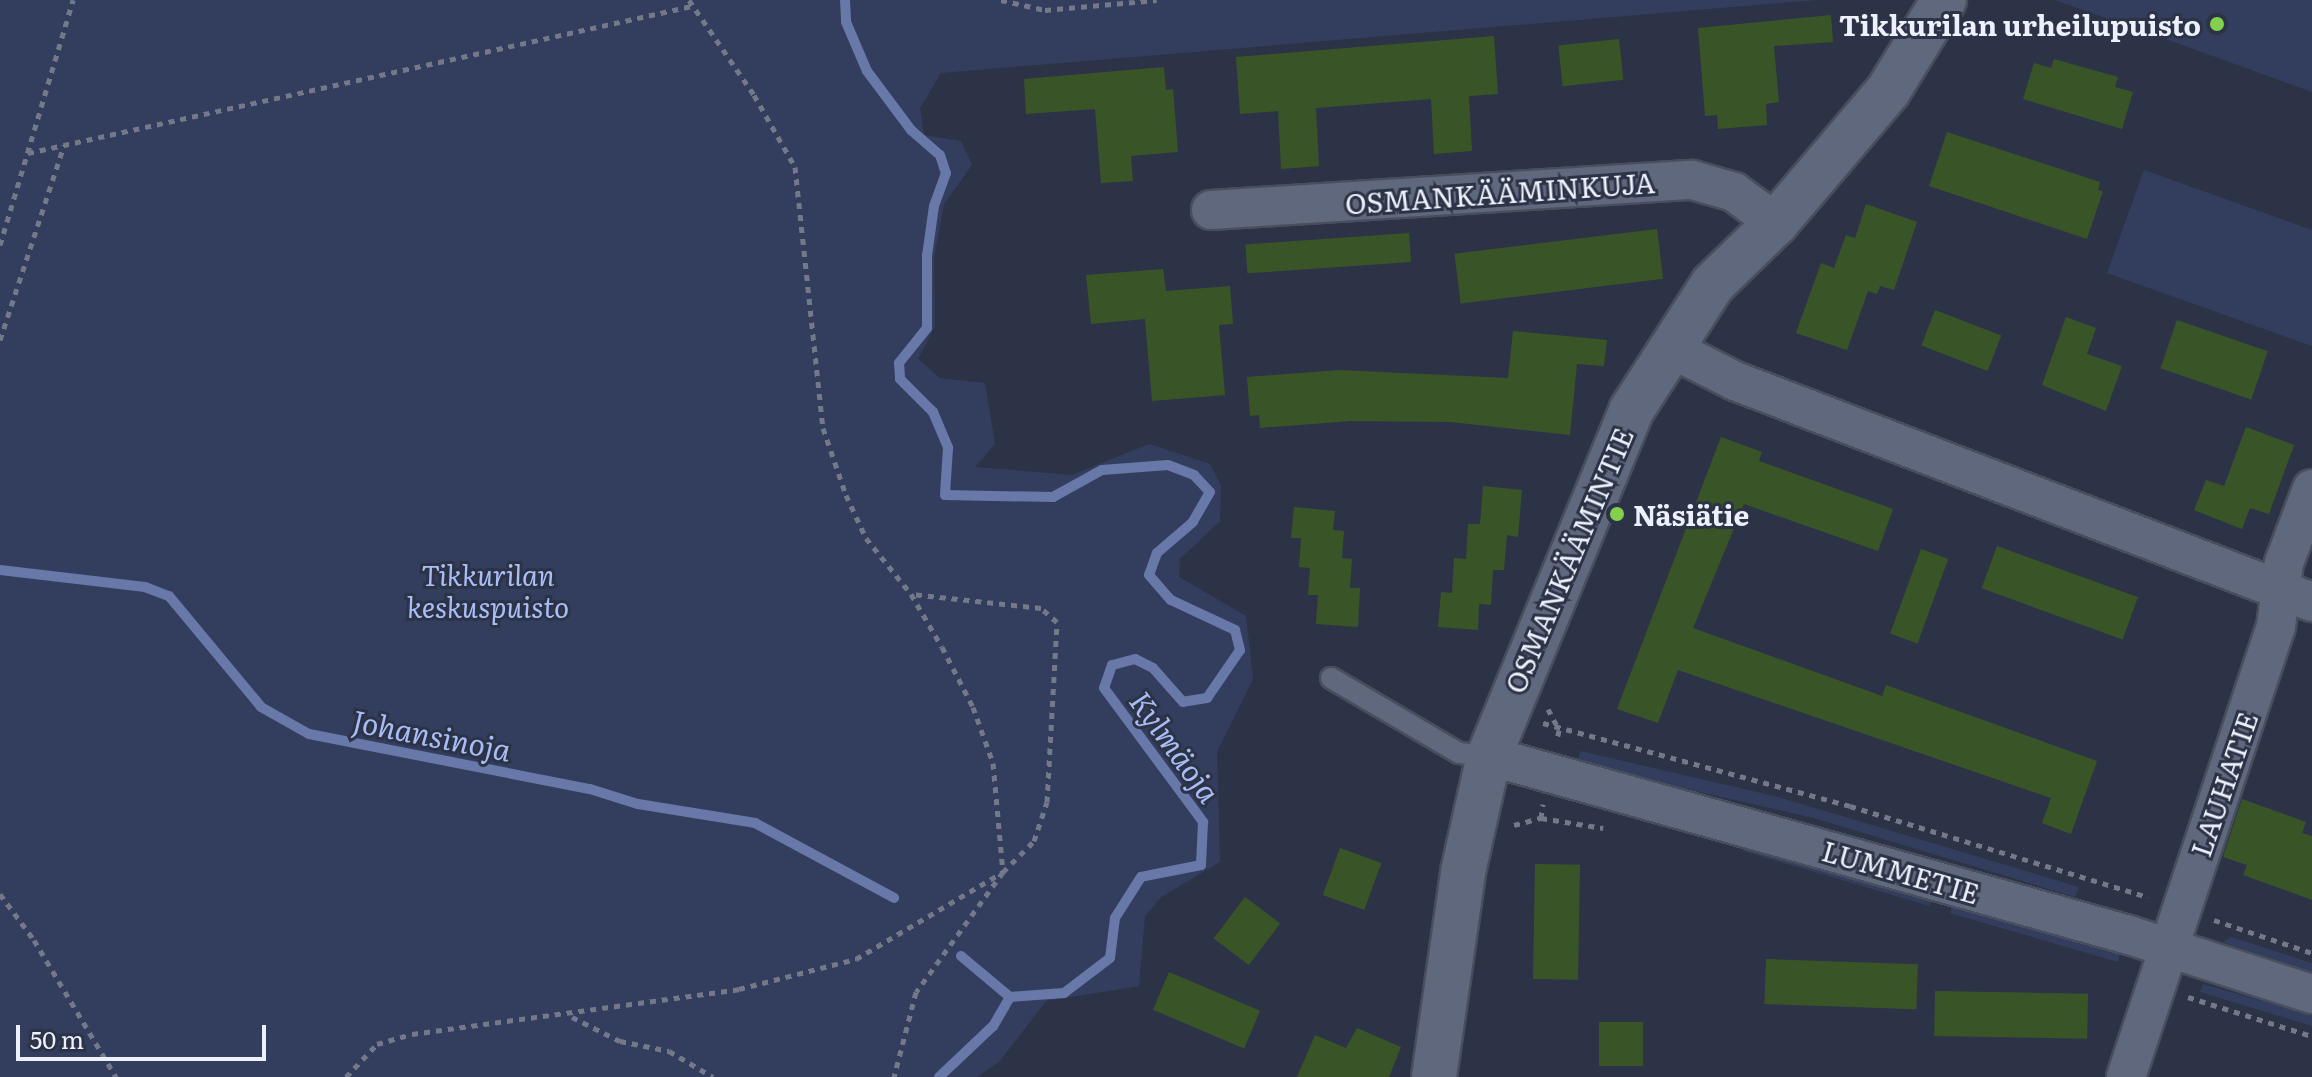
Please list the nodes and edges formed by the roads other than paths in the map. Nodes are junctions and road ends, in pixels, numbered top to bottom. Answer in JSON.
{"nodes":[{"id":1,"x":1944,"y":0,"type":"edge"},
{"id":2,"x":1211,"y":210,"type":"dead end"},
{"id":3,"x":1776,"y":223,"type":"junction"},
{"id":4,"x":1670,"y":348,"type":"junction"},
{"id":5,"x":2312,"y":489,"type":"edge"},
{"id":6,"x":2298,"y":597,"type":"edge"},
{"id":7,"x":1331,"y":678,"type":"dead end"},
{"id":8,"x":1489,"y":756,"type":"junction"},
{"id":9,"x":2168,"y":947,"type":"junction"},
{"id":10,"x":2312,"y":994,"type":"edge"},
{"id":11,"x":1434,"y":1077,"type":"edge"},
{"id":12,"x":2126,"y":1077,"type":"edge"}],
"edges":[{"from":1,"to":3,"type":"street","name":"OSMANKÄÄMINTIE"},
{"from":2,"to":3,"type":"street","name":"OSMANKÄÄMINKUJA"},
{"from":3,"to":4,"type":"street","name":"OSMANKÄÄMINTIE"},
{"from":4,"to":6,"type":"street"},
{"from":4,"to":8,"type":"street","name":"OSMANKÄÄMINTIE"},
{"from":5,"to":6,"type":"street","name":"LAUHATIE"},
{"from":6,"to":9,"type":"street","name":"LAUHATIE"},
{"from":7,"to":8,"type":"lane"},
{"from":8,"to":9,"type":"street","name":"LUMMETIE"},
{"from":8,"to":11,"type":"street","name":"OSMANKÄÄMINTIE"},
{"from":9,"to":10,"type":"street","name":"LUMMETIE"},
{"from":9,"to":12,"type":"street","name":"LAUHATIE"}]}
